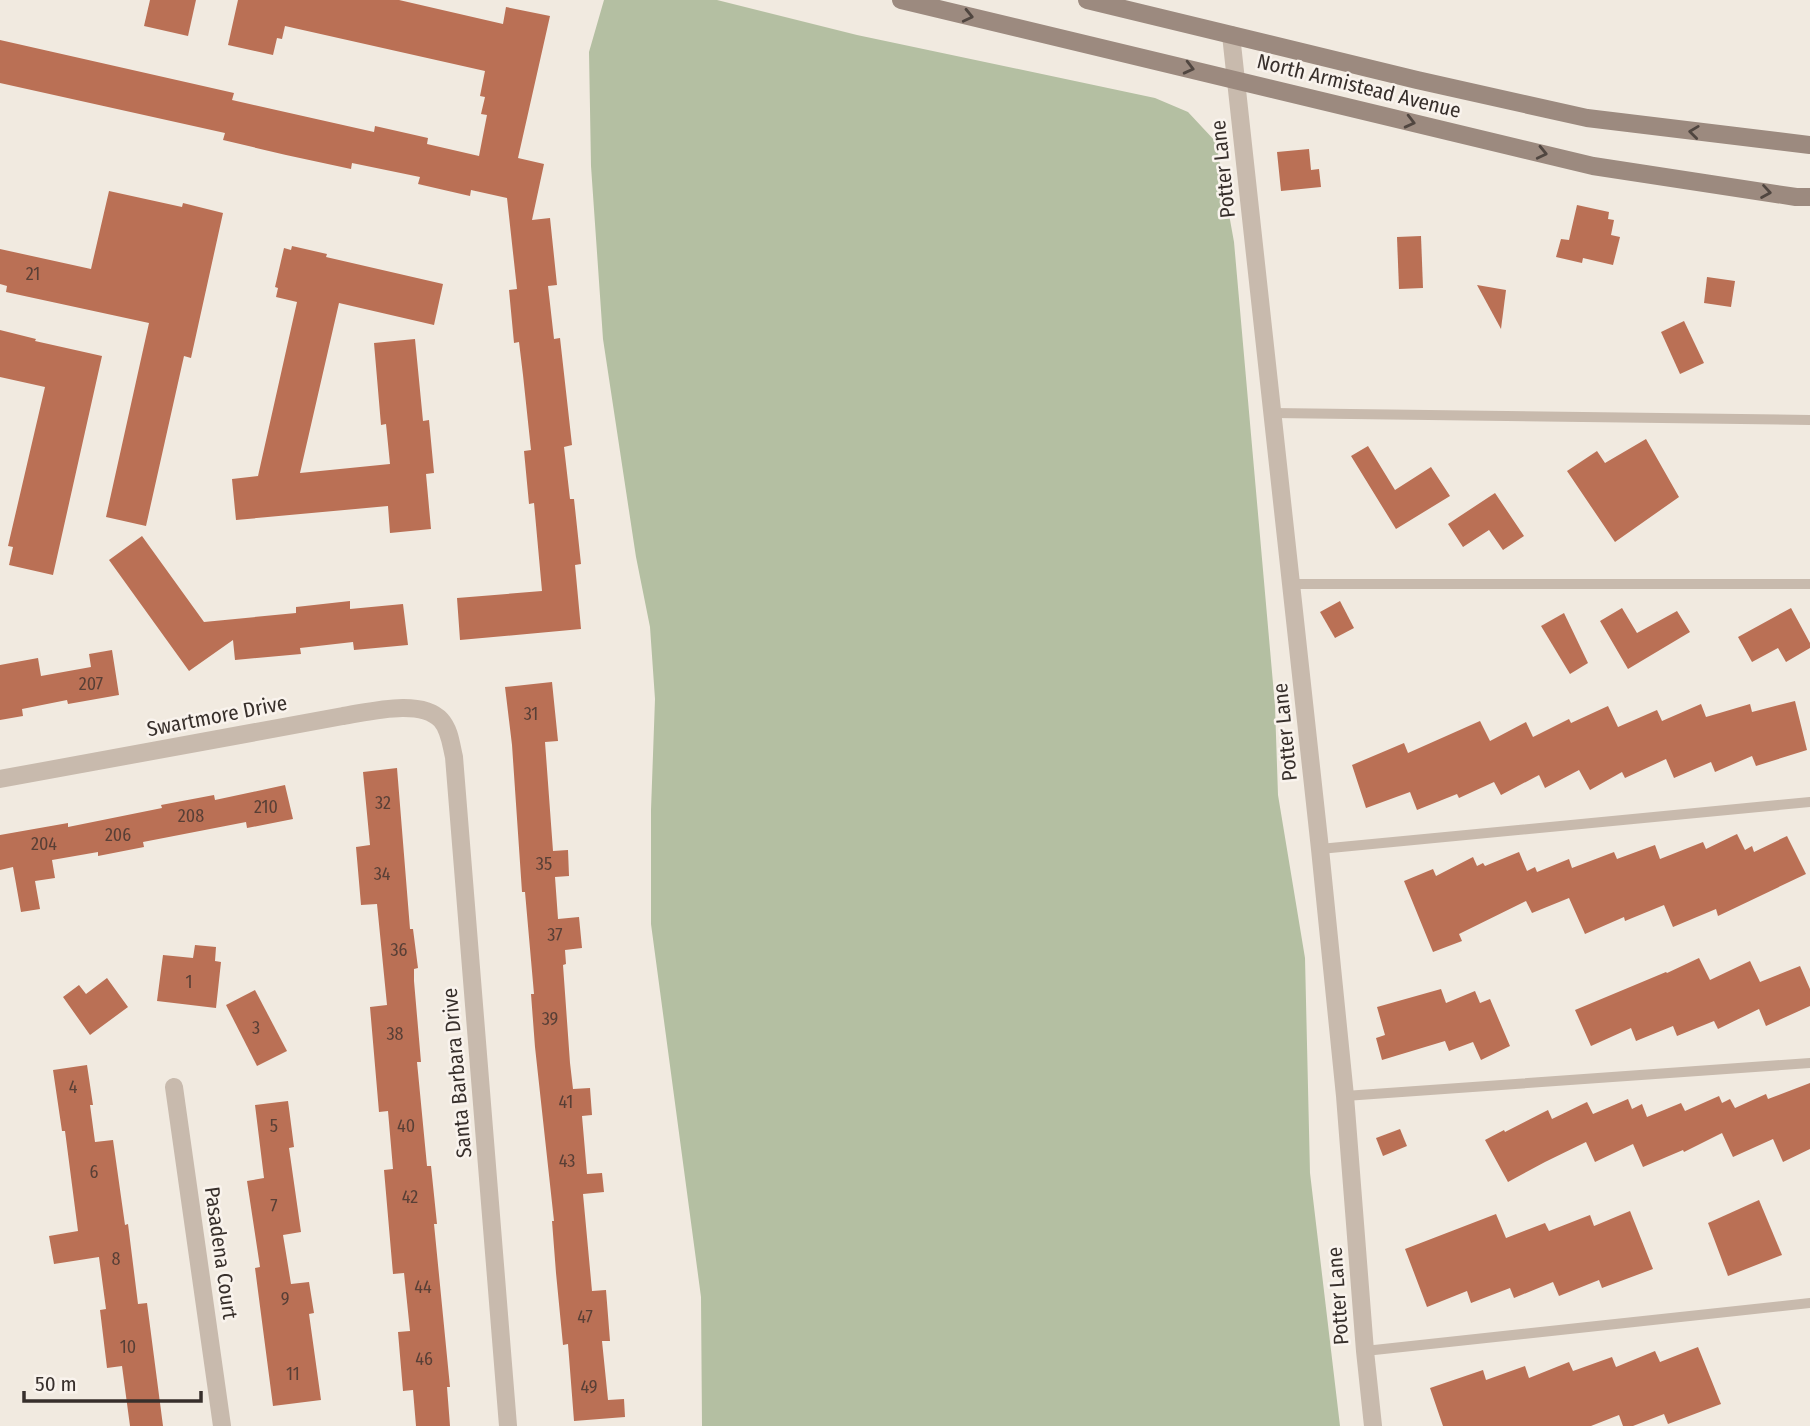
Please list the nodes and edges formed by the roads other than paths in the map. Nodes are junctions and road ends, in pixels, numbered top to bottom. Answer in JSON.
{"nodes":[{"id":1,"x":901,"y":0,"type":"edge"},
{"id":2,"x":1087,"y":0,"type":"edge"},
{"id":3,"x":1231,"y":35,"type":"junction"},
{"id":4,"x":1236,"y":79,"type":"junction"},
{"id":5,"x":1810,"y":145,"type":"edge"},
{"id":6,"x":1810,"y":197,"type":"edge"},
{"id":7,"x":1273,"y":413,"type":"junction"},
{"id":8,"x":1810,"y":420,"type":"edge"},
{"id":9,"x":1292,"y":584,"type":"junction"},
{"id":10,"x":1810,"y":584,"type":"edge"},
{"id":11,"x":441,"y":720,"type":"joint"},
{"id":12,"x":0,"y":779,"type":"edge"},
{"id":13,"x":1810,"y":802,"type":"edge"},
{"id":14,"x":1320,"y":849,"type":"junction"},
{"id":15,"x":1810,"y":1063,"type":"edge"},
{"id":16,"x":174,"y":1087,"type":"dead end"},
{"id":17,"x":1345,"y":1096,"type":"junction"},
{"id":18,"x":1810,"y":1303,"type":"edge"},
{"id":19,"x":1365,"y":1351,"type":"junction"},
{"id":20,"x":222,"y":1426,"type":"edge"},
{"id":21,"x":508,"y":1426,"type":"edge"},
{"id":22,"x":1373,"y":1426,"type":"edge"}],
"edges":[{"from":1,"to":4,"type":"main road","name":"North Armistead Avenue","one_way":true},
{"from":2,"to":3,"type":"main road","name":"North Armistead Avenue"},
{"from":3,"to":4,"type":"street","name":"Potter Lane"},
{"from":5,"to":3,"type":"main road","name":"North Armistead Avenue","one_way":true},
{"from":4,"to":6,"type":"main road","name":"North Armistead Avenue","one_way":true},
{"from":4,"to":7,"type":"street","name":"Potter Lane"},
{"from":7,"to":8,"type":"lane"},
{"from":7,"to":9,"type":"street","name":"Potter Lane"},
{"from":9,"to":10,"type":"lane"},
{"from":9,"to":14,"type":"street","name":"Potter Lane"},
{"from":11,"to":12,"type":"street","name":"Swartmore Drive"},
{"from":11,"to":21,"type":"street","name":"Santa Barbara Drive"},
{"from":13,"to":14,"type":"lane"},
{"from":14,"to":17,"type":"street","name":"Potter Lane"},
{"from":15,"to":17,"type":"lane"},
{"from":16,"to":20,"type":"street","name":"Pasadena Court"},
{"from":17,"to":19,"type":"street","name":"Potter Lane"},
{"from":18,"to":19,"type":"lane"},
{"from":19,"to":22,"type":"street","name":"Potter Lane"}]}
